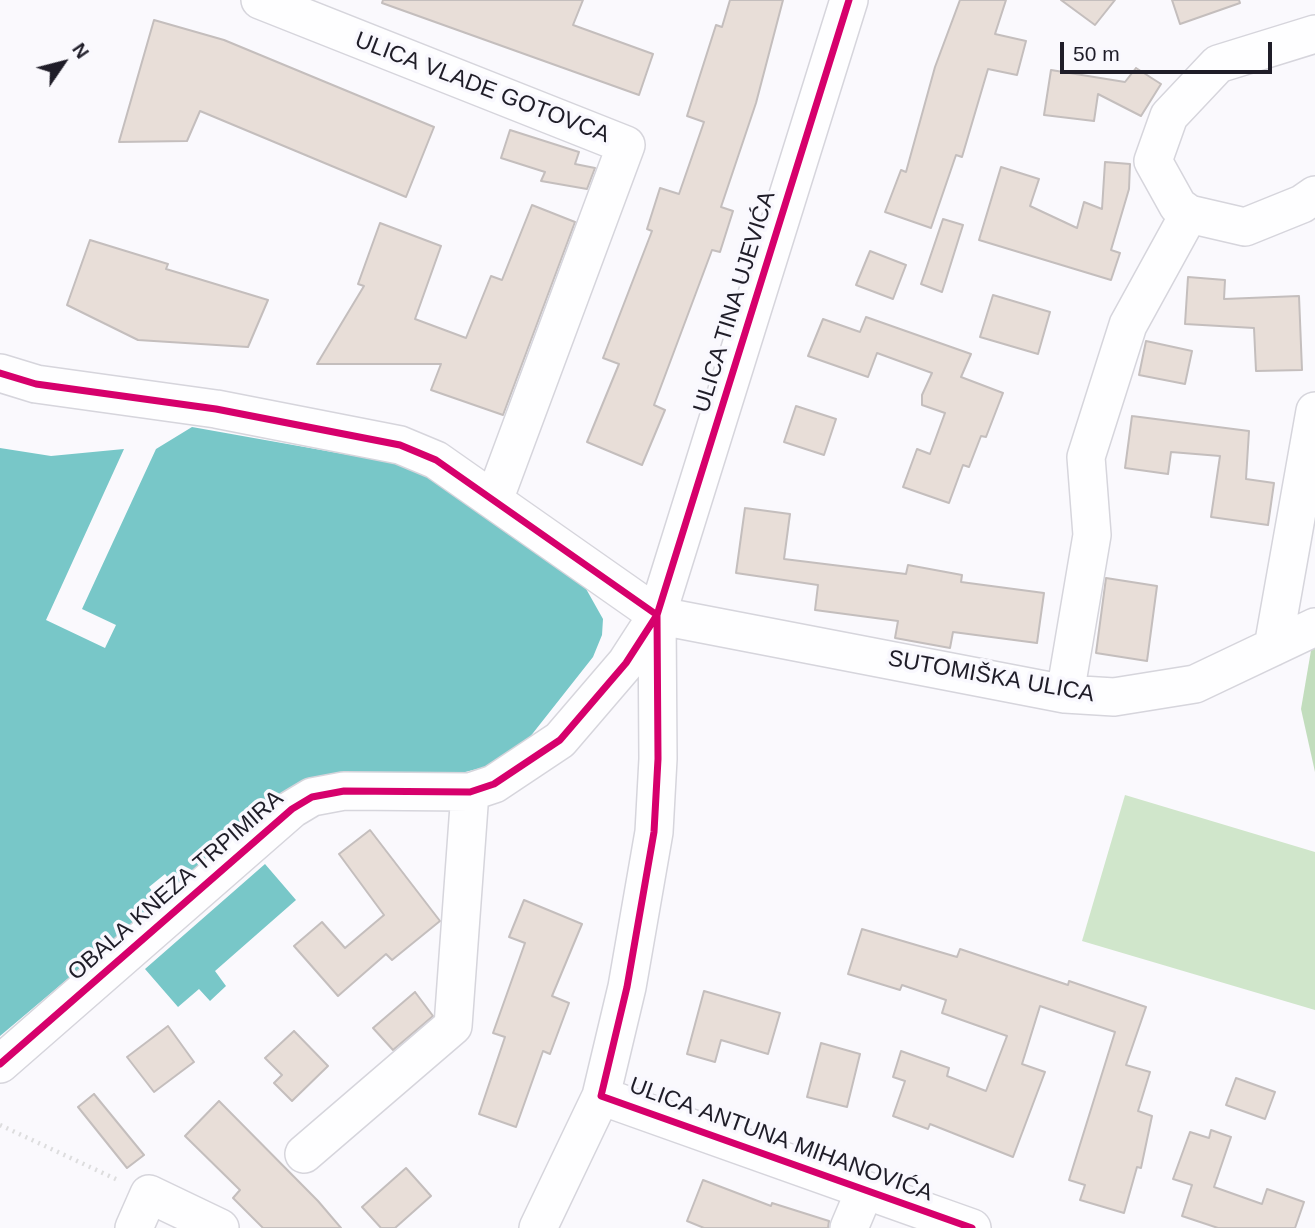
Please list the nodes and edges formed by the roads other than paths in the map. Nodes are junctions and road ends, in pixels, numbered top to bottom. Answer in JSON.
{"nodes":[{"id":1,"x":260,"y":0,"type":"edge"},
{"id":2,"x":849,"y":0,"type":"edge"},
{"id":3,"x":1315,"y":34,"type":"edge"},
{"id":4,"x":1315,"y":195,"type":"edge"},
{"id":5,"x":1189,"y":214,"type":"junction"},
{"id":6,"x":0,"y":373,"type":"edge"},
{"id":7,"x":1315,"y":411,"type":"edge"},
{"id":8,"x":494,"y":500,"type":"junction"},
{"id":9,"x":657,"y":615,"type":"junction"},
{"id":10,"x":1315,"y":627,"type":"edge"},
{"id":11,"x":1273,"y":647,"type":"junction"},
{"id":12,"x":1065,"y":694,"type":"junction"},
{"id":13,"x":470,"y":792,"type":"junction"},
{"id":14,"x":0,"y":1064,"type":"edge"},
{"id":15,"x":601,"y":1096,"type":"junction"},
{"id":16,"x":304,"y":1154,"type":"dead end"},
{"id":17,"x":865,"y":1190,"type":"junction"},
{"id":18,"x":134,"y":1228,"type":"edge"},
{"id":19,"x":220,"y":1228,"type":"edge"},
{"id":20,"x":538,"y":1228,"type":"edge"},
{"id":21,"x":849,"y":1228,"type":"edge"},
{"id":22,"x":972,"y":1228,"type":"edge"}],
"edges":[{"from":1,"to":8,"type":"street","name":"ULICA VLADE GOTOVCA"},
{"from":2,"to":9,"type":"street","name":"ULICA TINA UJEVIĆA"},
{"from":3,"to":5,"type":"street"},
{"from":4,"to":5,"type":"street"},
{"from":5,"to":12,"type":"street"},
{"from":6,"to":8,"type":"street"},
{"from":7,"to":11,"type":"street"},
{"from":8,"to":9,"type":"street"},
{"from":9,"to":12,"type":"street","name":"SUTOMIŠKA ULICA"},
{"from":9,"to":13,"type":"street","name":"OBALA KNEZA TRPIMIRA"},
{"from":9,"to":15,"type":"street","name":"ULICA ANTUNA MIHANOVIĆA"},
{"from":10,"to":11,"type":"street","name":"SUTOMIŠKA ULICA"},
{"from":11,"to":12,"type":"street","name":"SUTOMIŠKA ULICA"},
{"from":13,"to":14,"type":"street","name":"OBALA KNEZA TRPIMIRA"},
{"from":13,"to":16,"type":"street"},
{"from":15,"to":17,"type":"street","name":"ULICA ANTUNA MIHANOVIĆA"},
{"from":15,"to":20,"type":"street"},
{"from":17,"to":21,"type":"street"},
{"from":17,"to":22,"type":"street","name":"ULICA ANTUNA MIHANOVIĆA"},
{"from":18,"to":19,"type":"street"}]}
